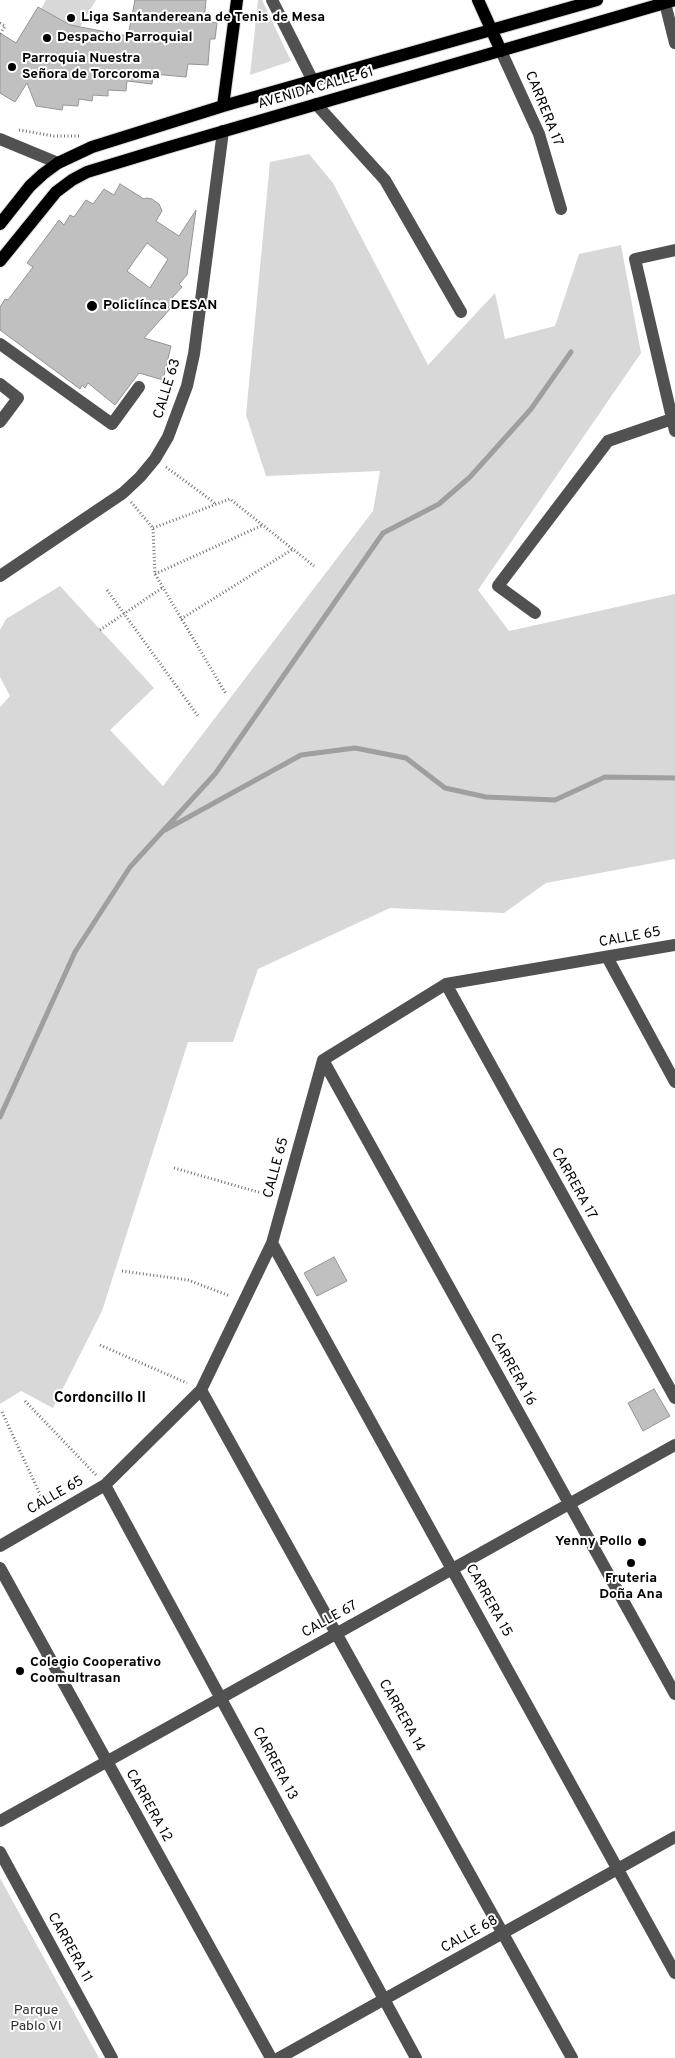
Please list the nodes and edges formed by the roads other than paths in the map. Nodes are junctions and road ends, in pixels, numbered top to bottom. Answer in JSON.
{"nodes":[{"id":1,"x":237,"y":0,"type":"edge"},
{"id":2,"x":272,"y":0,"type":"edge"},
{"id":3,"x":478,"y":0,"type":"edge"},
{"id":4,"x":597,"y":0,"type":"edge"},
{"id":5,"x":670,"y":2,"type":"edge"},
{"id":6,"x":490,"y":30,"type":"junction"},
{"id":7,"x":675,"y":43,"type":"edge"},
{"id":8,"x":501,"y":51,"type":"junction"},
{"id":9,"x":313,"y":81,"type":"junction"},
{"id":10,"x":316,"y":104,"type":"junction"},
{"id":11,"x":223,"y":106,"type":"junction"},
{"id":12,"x":223,"y":131,"type":"junction"},
{"id":13,"x":0,"y":139,"type":"edge"},
{"id":14,"x":58,"y":163,"type":"junction"},
{"id":15,"x":561,"y":209,"type":"dead end"},
{"id":16,"x":0,"y":224,"type":"edge"},
{"id":17,"x":675,"y":250,"type":"edge"},
{"id":18,"x":0,"y":261,"type":"edge"},
{"id":19,"x":461,"y":312,"type":"dead end"},
{"id":20,"x":0,"y":344,"type":"edge"},
{"id":21,"x":0,"y":384,"type":"edge"},
{"id":22,"x":139,"y":387,"type":"dead end"},
{"id":23,"x":670,"y":387,"type":"edge"},
{"id":24,"x":0,"y":422,"type":"edge"},
{"id":25,"x":674,"y":425,"type":"edge"},
{"id":26,"x":0,"y":576,"type":"edge"},
{"id":27,"x":535,"y":613,"type":"dead end"},
{"id":28,"x":675,"y":945,"type":"edge"},
{"id":29,"x":606,"y":957,"type":"junction"},
{"id":30,"x":446,"y":984,"type":"junction"},
{"id":31,"x":323,"y":1060,"type":"junction"},
{"id":32,"x":675,"y":1082,"type":"edge"},
{"id":33,"x":272,"y":1243,"type":"junction"},
{"id":34,"x":202,"y":1390,"type":"junction"},
{"id":35,"x":675,"y":1398,"type":"edge"},
{"id":36,"x":675,"y":1446,"type":"edge"},
{"id":37,"x":105,"y":1485,"type":"junction"},
{"id":38,"x":570,"y":1504,"type":"junction"},
{"id":39,"x":0,"y":1546,"type":"edge"},
{"id":40,"x":0,"y":1568,"type":"edge"},
{"id":41,"x":453,"y":1569,"type":"junction"},
{"id":42,"x":337,"y":1634,"type":"junction"},
{"id":43,"x":675,"y":1694,"type":"edge"},
{"id":44,"x":221,"y":1698,"type":"junction"},
{"id":45,"x":107,"y":1762,"type":"junction"},
{"id":46,"x":0,"y":1821,"type":"edge"},
{"id":47,"x":675,"y":1837,"type":"edge"},
{"id":48,"x":0,"y":1852,"type":"edge"},
{"id":49,"x":618,"y":1869,"type":"junction"},
{"id":50,"x":504,"y":1933,"type":"junction"},
{"id":51,"x":675,"y":1974,"type":"edge"},
{"id":52,"x":384,"y":1999,"type":"junction"},
{"id":53,"x":112,"y":2058,"type":"edge"},
{"id":54,"x":270,"y":2058,"type":"edge"},
{"id":55,"x":279,"y":2058,"type":"edge"},
{"id":56,"x":416,"y":2058,"type":"edge"},
{"id":57,"x":572,"y":2058,"type":"edge"}],
"edges":[{"from":1,"to":11,"type":"main road"},
{"from":2,"to":9,"type":"street"},
{"from":3,"to":6,"type":"main road"},
{"from":4,"to":6,"type":"main road","name":"AVENIDA CALLE 61"},
{"from":5,"to":7,"type":"street"},
{"from":5,"to":8,"type":"main road","name":"AVENIDA CALLE 61"},
{"from":6,"to":8,"type":"main road"},
{"from":6,"to":9,"type":"main road","name":"AVENIDA CALLE 61"},
{"from":8,"to":10,"type":"main road","name":"AVENIDA CALLE 61"},
{"from":8,"to":15,"type":"street","name":"CARRERA 17"},
{"from":9,"to":11,"type":"main road","name":"AVENIDA CALLE 61"},
{"from":10,"to":12,"type":"main road","name":"AVENIDA CALLE 61"},
{"from":10,"to":19,"type":"street"},
{"from":11,"to":14,"type":"main road","name":"AVENIDA CALLE 61"},
{"from":12,"to":18,"type":"main road","name":"AVENIDA CALLE 61"},
{"from":12,"to":26,"type":"street","name":"CALLE 63"},
{"from":13,"to":14,"type":"street"},
{"from":14,"to":16,"type":"main road","name":"AVENIDA CALLE 61"},
{"from":17,"to":23,"type":"street"},
{"from":20,"to":22,"type":"street"},
{"from":21,"to":24,"type":"street"},
{"from":23,"to":25,"type":"street"},
{"from":25,"to":27,"type":"street"},
{"from":28,"to":29,"type":"street","name":"CALLE 65"},
{"from":29,"to":30,"type":"street","name":"CALLE 65"},
{"from":29,"to":32,"type":"street"},
{"from":30,"to":31,"type":"street","name":"CALLE 65"},
{"from":30,"to":35,"type":"street","name":"CARRERA 17"},
{"from":31,"to":33,"type":"street","name":"CALLE 65"},
{"from":31,"to":38,"type":"street","name":"CARRERA 16"},
{"from":33,"to":34,"type":"street","name":"CALLE 65"},
{"from":33,"to":41,"type":"street","name":"CARRERA 15"},
{"from":34,"to":37,"type":"street","name":"CALLE 65"},
{"from":34,"to":42,"type":"street","name":"CARRERA 14"},
{"from":36,"to":38,"type":"street","name":"CALLE 67"},
{"from":37,"to":39,"type":"street","name":"CALLE 65"},
{"from":37,"to":44,"type":"street","name":"CARRERA 13"},
{"from":38,"to":41,"type":"street","name":"CALLE 67"},
{"from":38,"to":43,"type":"street","name":"CARRERA 16"},
{"from":40,"to":45,"type":"street","name":"CARRERA 12"},
{"from":41,"to":42,"type":"street","name":"CALLE 67"},
{"from":41,"to":49,"type":"street","name":"CARRERA 15"},
{"from":42,"to":44,"type":"street","name":"CALLE 67"},
{"from":42,"to":50,"type":"street","name":"CARRERA 14"},
{"from":44,"to":45,"type":"street","name":"CALLE 67"},
{"from":44,"to":52,"type":"street","name":"CARRERA 13"},
{"from":45,"to":46,"type":"street","name":"CALLE 67"},
{"from":45,"to":54,"type":"street","name":"CARRERA 12"},
{"from":47,"to":49,"type":"street","name":"CALLE 68"},
{"from":48,"to":53,"type":"street","name":"CARRERA 11"},
{"from":49,"to":50,"type":"street","name":"CALLE 68"},
{"from":49,"to":51,"type":"street","name":"CARRERA 15"},
{"from":50,"to":52,"type":"street","name":"CALLE 68"},
{"from":50,"to":57,"type":"street","name":"CARRERA 14"},
{"from":52,"to":55,"type":"street","name":"CALLE 68"},
{"from":52,"to":56,"type":"street","name":"CARRERA 13"}]}
